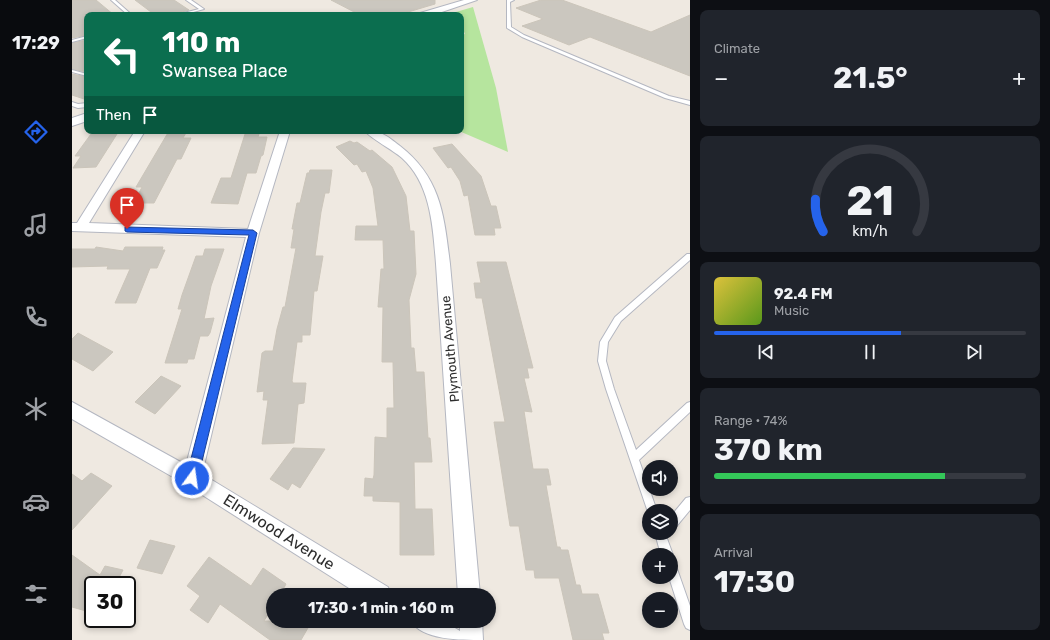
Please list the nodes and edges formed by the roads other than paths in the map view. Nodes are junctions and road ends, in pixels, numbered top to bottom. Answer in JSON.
{"nodes":[{"id":1,"x":113,"y":0,"type":"edge"},
{"id":2,"x":188,"y":0,"type":"edge"},
{"id":3,"x":473,"y":0,"type":"edge"},
{"id":4,"x":512,"y":0,"type":"edge"},
{"id":5,"x":127,"y":12,"type":"edge"},
{"id":6,"x":190,"y":12,"type":"edge"},
{"id":7,"x":433,"y":12,"type":"edge"},
{"id":8,"x":84,"y":39,"type":"edge"},
{"id":9,"x":72,"y":41,"type":"edge"},
{"id":10,"x":72,"y":71,"type":"edge"},
{"id":11,"x":84,"y":74,"type":"edge"},
{"id":12,"x":690,"y":103,"type":"edge"},
{"id":13,"x":72,"y":104,"type":"edge"},
{"id":14,"x":84,"y":105,"type":"edge"},
{"id":15,"x":84,"y":118,"type":"edge"},
{"id":16,"x":72,"y":122,"type":"edge"},
{"id":17,"x":138,"y":134,"type":"edge"},
{"id":18,"x":284,"y":134,"type":"edge"},
{"id":19,"x":376,"y":134,"type":"edge"},
{"id":20,"x":76,"y":227,"type":"edge"},
{"id":21,"x":253,"y":233,"type":"junction"},
{"id":22,"x":690,"y":256,"type":"edge"},
{"id":23,"x":690,"y":406,"type":"edge"},
{"id":24,"x":72,"y":410,"type":"edge"},
{"id":25,"x":634,"y":458,"type":"junction"},
{"id":26,"x":192,"y":478,"type":"junction"},
{"id":27,"x":690,"y":502,"type":"edge"},
{"id":28,"x":650,"y":504,"type":"edge"},
{"id":29,"x":678,"y":516,"type":"edge"},
{"id":30,"x":677,"y":584,"type":"edge"},
{"id":31,"x":369,"y":588,"type":"edge"},
{"id":32,"x":468,"y":588,"type":"edge"},
{"id":33,"x":690,"y":624,"type":"edge"},
{"id":34,"x":433,"y":628,"type":"edge"},
{"id":35,"x":471,"y":628,"type":"edge"},
{"id":36,"x":453,"y":640,"type":"edge"},
{"id":37,"x":472,"y":640,"type":"edge"}],
"edges":[{"from":1,"to":5,"type":"lane"},
{"from":2,"to":6,"type":"lane"},
{"from":3,"to":7,"type":"street"},
{"from":4,"to":12,"type":"lane"},
{"from":8,"to":9,"type":"lane"},
{"from":10,"to":11,"type":"lane"},
{"from":13,"to":14,"type":"lane"},
{"from":15,"to":16,"type":"street"},
{"from":17,"to":20,"type":"street"},
{"from":18,"to":21,"type":"street"},
{"from":19,"to":32,"type":"street","name":"Plymouth Avenue"},
{"from":20,"to":21,"type":"street"},
{"from":21,"to":26,"type":"street"},
{"from":22,"to":25,"type":"lane"},
{"from":23,"to":25,"type":"lane"},
{"from":24,"to":26,"type":"street","name":"Elmwood Avenue"},
{"from":25,"to":28,"type":"lane"},
{"from":26,"to":31,"type":"street","name":"Elmwood Avenue"},
{"from":27,"to":29,"type":"lane"},
{"from":30,"to":33,"type":"lane"},
{"from":34,"to":36,"type":"street"},
{"from":35,"to":37,"type":"street"}]}
